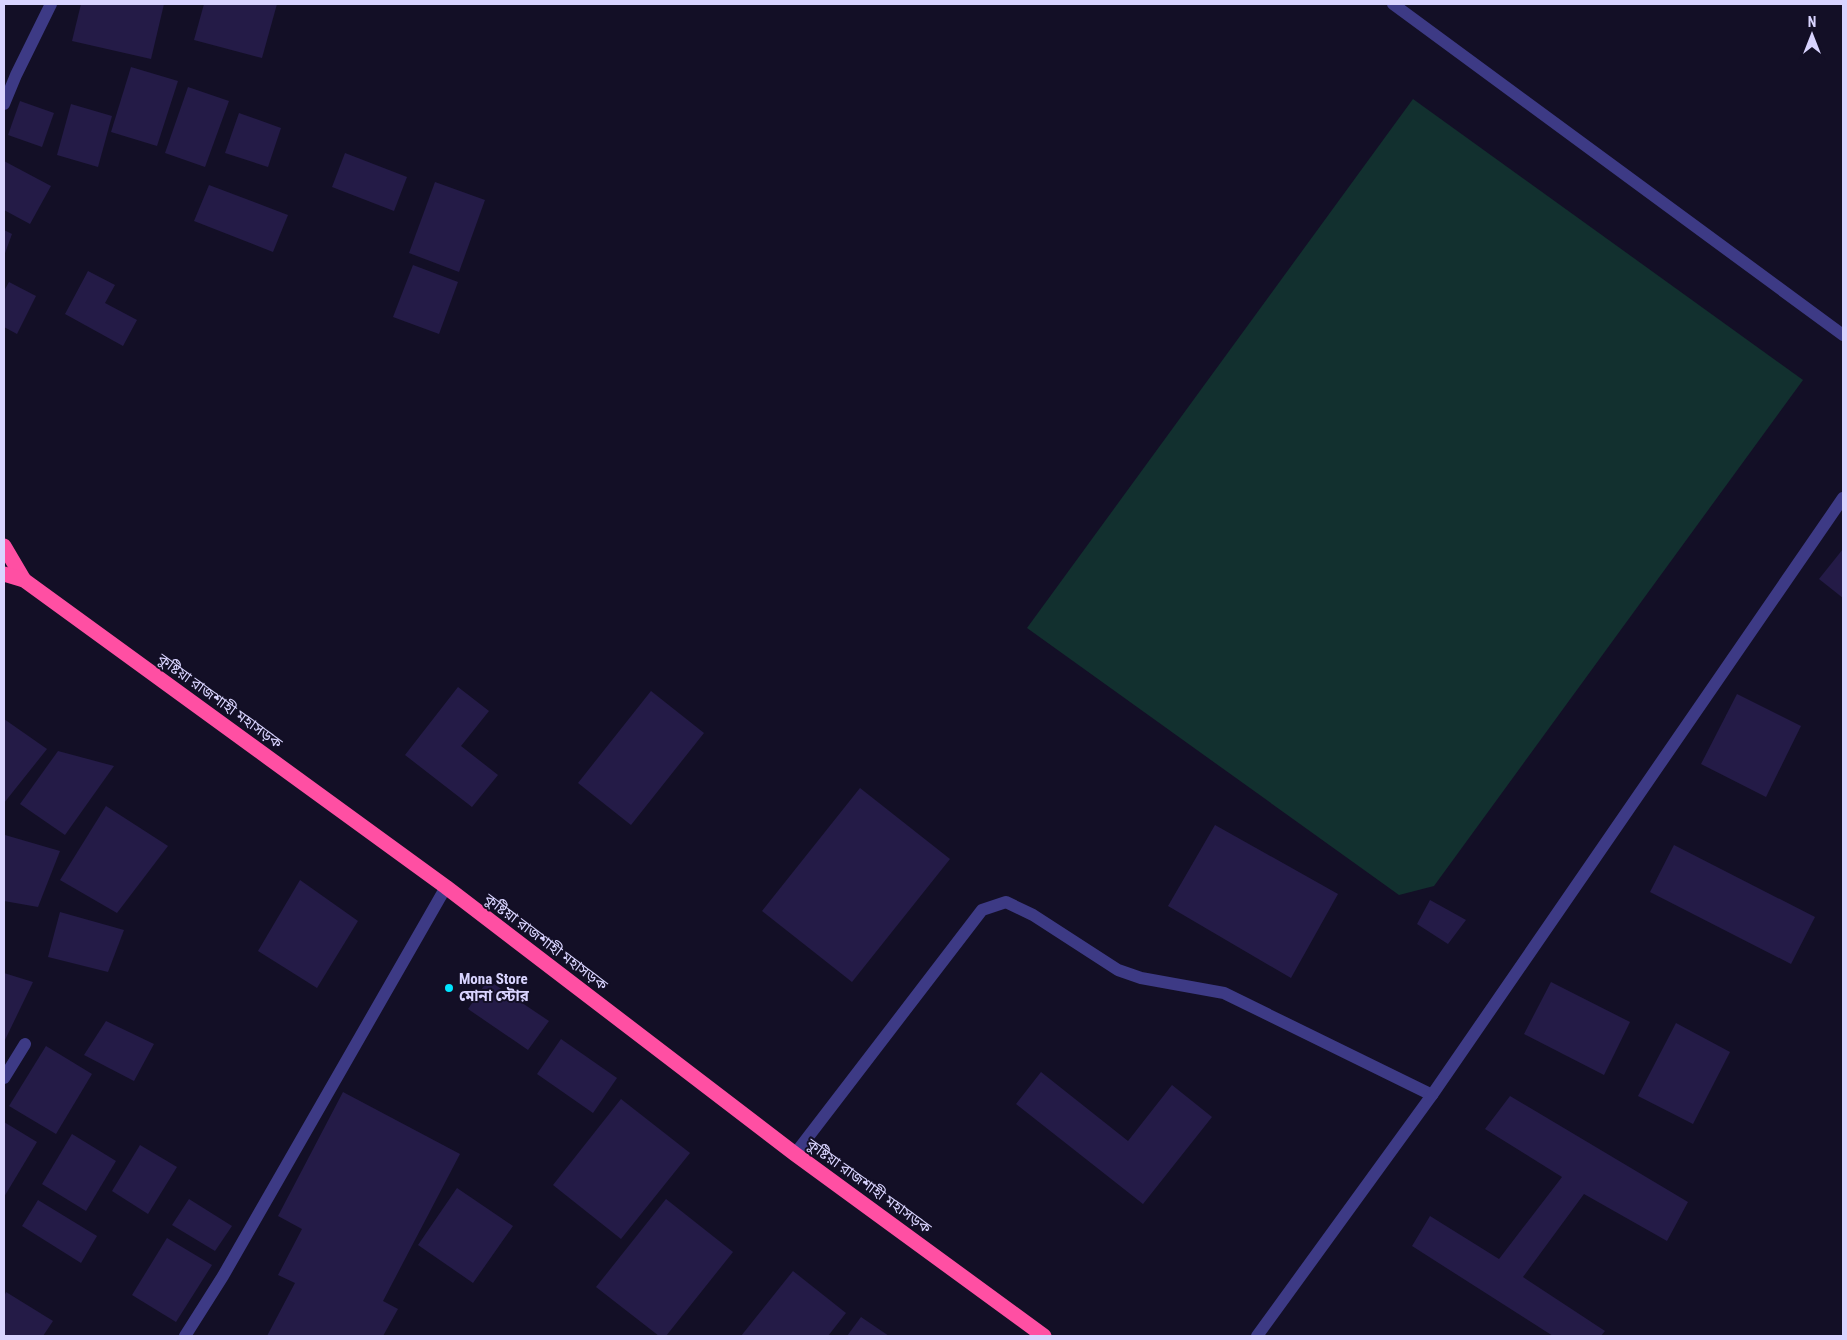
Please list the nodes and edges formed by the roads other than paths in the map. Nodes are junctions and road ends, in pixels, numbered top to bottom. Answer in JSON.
{"nodes":[{"id":1,"x":51,"y":4,"type":"edge"},
{"id":2,"x":1393,"y":4,"type":"edge"},
{"id":3,"x":4,"y":104,"type":"edge"},
{"id":4,"x":1843,"y":335,"type":"edge"},
{"id":5,"x":1843,"y":498,"type":"edge"},
{"id":6,"x":4,"y":546,"type":"edge"},
{"id":7,"x":4,"y":574,"type":"edge"},
{"id":8,"x":24,"y":580,"type":"junction"},
{"id":9,"x":446,"y":887,"type":"junction"},
{"id":10,"x":25,"y":1044,"type":"dead end"},
{"id":11,"x":4,"y":1078,"type":"edge"},
{"id":12,"x":1432,"y":1095,"type":"junction"},
{"id":13,"x":795,"y":1154,"type":"junction"},
{"id":14,"x":185,"y":1336,"type":"edge"},
{"id":15,"x":1044,"y":1336,"type":"edge"},
{"id":16,"x":1257,"y":1336,"type":"edge"}],
"edges":[{"from":1,"to":3,"type":"street"},
{"from":2,"to":4,"type":"street"},
{"from":5,"to":12,"type":"street"},
{"from":6,"to":8,"type":"highway","name":"কুষ্টিয়া রাজশাহী মহাসড়ক"},
{"from":7,"to":8,"type":"highway","name":"কুষ্টিয়া রাজশাহী মহাসড়ক"},
{"from":8,"to":9,"type":"highway","name":"কুষ্টিয়া রাজশাহী মহাসড়ক"},
{"from":9,"to":13,"type":"highway","name":"কুষ্টিয়া রাজশাহী মহাসড়ক"},
{"from":9,"to":14,"type":"street"},
{"from":10,"to":11,"type":"street"},
{"from":12,"to":13,"type":"street"},
{"from":12,"to":16,"type":"street"},
{"from":13,"to":15,"type":"highway","name":"কুষ্টিয়া রাজশাহী মহাসড়ক"}]}
